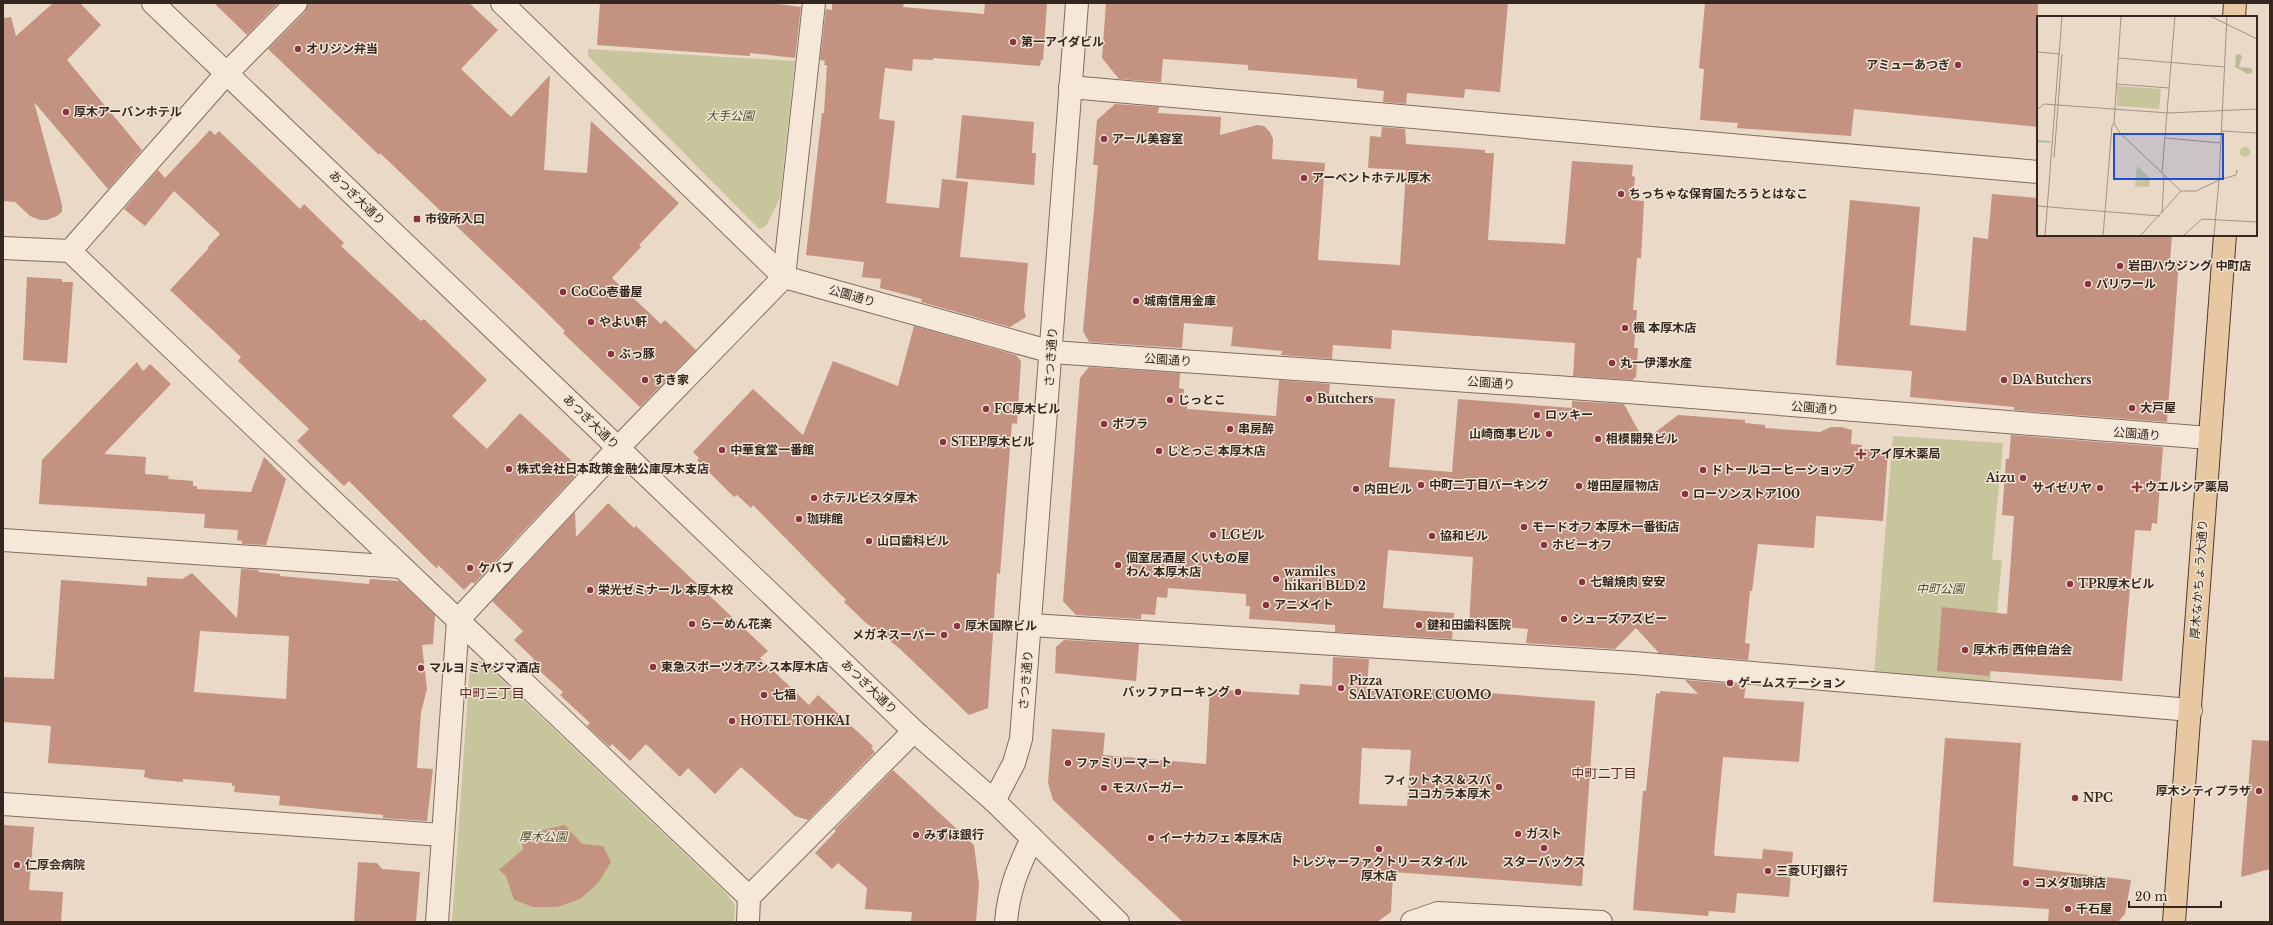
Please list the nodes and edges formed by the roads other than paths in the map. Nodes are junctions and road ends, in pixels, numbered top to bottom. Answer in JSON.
{"nodes":[{"id":1,"x":153,"y":3,"type":"edge"},
{"id":2,"x":296,"y":3,"type":"edge"},
{"id":3,"x":502,"y":3,"type":"edge"},
{"id":4,"x":814,"y":3,"type":"edge"},
{"id":5,"x":1077,"y":3,"type":"edge"},
{"id":6,"x":2234,"y":3,"type":"edge"},
{"id":7,"x":2234,"y":16,"type":"edge"},
{"id":8,"x":226,"y":74,"type":"junction"},
{"id":9,"x":1070,"y":87,"type":"junction"},
{"id":10,"x":2037,"y":172,"type":"edge"},
{"id":11,"x":2225,"y":236,"type":"edge"},
{"id":12,"x":3,"y":248,"type":"edge"},
{"id":13,"x":70,"y":252,"type":"junction"},
{"id":14,"x":784,"y":277,"type":"junction"},
{"id":15,"x":1052,"y":352,"type":"junction"},
{"id":16,"x":2209,"y":438,"type":"junction"},
{"id":17,"x":618,"y":448,"type":"junction"},
{"id":18,"x":3,"y":540,"type":"edge"},
{"id":19,"x":401,"y":567,"type":"junction"},
{"id":20,"x":458,"y":620,"type":"junction"},
{"id":21,"x":1030,"y":625,"type":"junction"},
{"id":22,"x":2191,"y":710,"type":"junction"},
{"id":23,"x":914,"y":731,"type":"junction"},
{"id":24,"x":994,"y":801,"type":"junction"},
{"id":25,"x":3,"y":804,"type":"edge"},
{"id":26,"x":442,"y":835,"type":"junction"},
{"id":27,"x":1032,"y":838,"type":"junction"},
{"id":28,"x":749,"y":897,"type":"junction"},
{"id":29,"x":437,"y":922,"type":"edge"},
{"id":30,"x":748,"y":922,"type":"edge"},
{"id":31,"x":1006,"y":922,"type":"edge"},
{"id":32,"x":1118,"y":922,"type":"edge"},
{"id":33,"x":1412,"y":922,"type":"edge"},
{"id":34,"x":1601,"y":922,"type":"edge"},
{"id":35,"x":2174,"y":922,"type":"edge"}],
"edges":[{"from":1,"to":8,"type":"street","name":"あつぎ大通り"},
{"from":2,"to":8,"type":"street"},
{"from":3,"to":14,"type":"street"},
{"from":4,"to":14,"type":"street"},
{"from":5,"to":9,"type":"street","name":"さつき通り"},
{"from":6,"to":7,"type":"main road"},
{"from":8,"to":13,"type":"street"},
{"from":8,"to":17,"type":"street","name":"あつぎ大通り"},
{"from":9,"to":10,"type":"street"},
{"from":9,"to":15,"type":"street","name":"さつき通り"},
{"from":11,"to":16,"type":"main road","name":"厚木なかちょう大通り"},
{"from":12,"to":13,"type":"street"},
{"from":13,"to":19,"type":"street"},
{"from":14,"to":15,"type":"street","name":"公園通り"},
{"from":14,"to":17,"type":"street"},
{"from":15,"to":16,"type":"street","name":"公園通り"},
{"from":15,"to":21,"type":"street","name":"さつき通り"},
{"from":16,"to":22,"type":"main road","name":"厚木なかちょう大通り"},
{"from":17,"to":20,"type":"street"},
{"from":17,"to":23,"type":"street","name":"あつぎ大通り"},
{"from":18,"to":19,"type":"street"},
{"from":19,"to":20,"type":"street"},
{"from":20,"to":26,"type":"street"},
{"from":20,"to":28,"type":"street"},
{"from":21,"to":22,"type":"street"},
{"from":21,"to":24,"type":"street","name":"さつき通り"},
{"from":22,"to":35,"type":"main road","name":"厚木なかちょう大通り"},
{"from":23,"to":24,"type":"street","name":"あつぎ大通り"},
{"from":23,"to":28,"type":"street"},
{"from":24,"to":27,"type":"street","name":"あつぎ大通り"},
{"from":25,"to":26,"type":"street"},
{"from":26,"to":29,"type":"street"},
{"from":27,"to":31,"type":"street"},
{"from":27,"to":32,"type":"street","name":"あつぎ大通り"},
{"from":28,"to":30,"type":"street"},
{"from":33,"to":34,"type":"street"}]}
